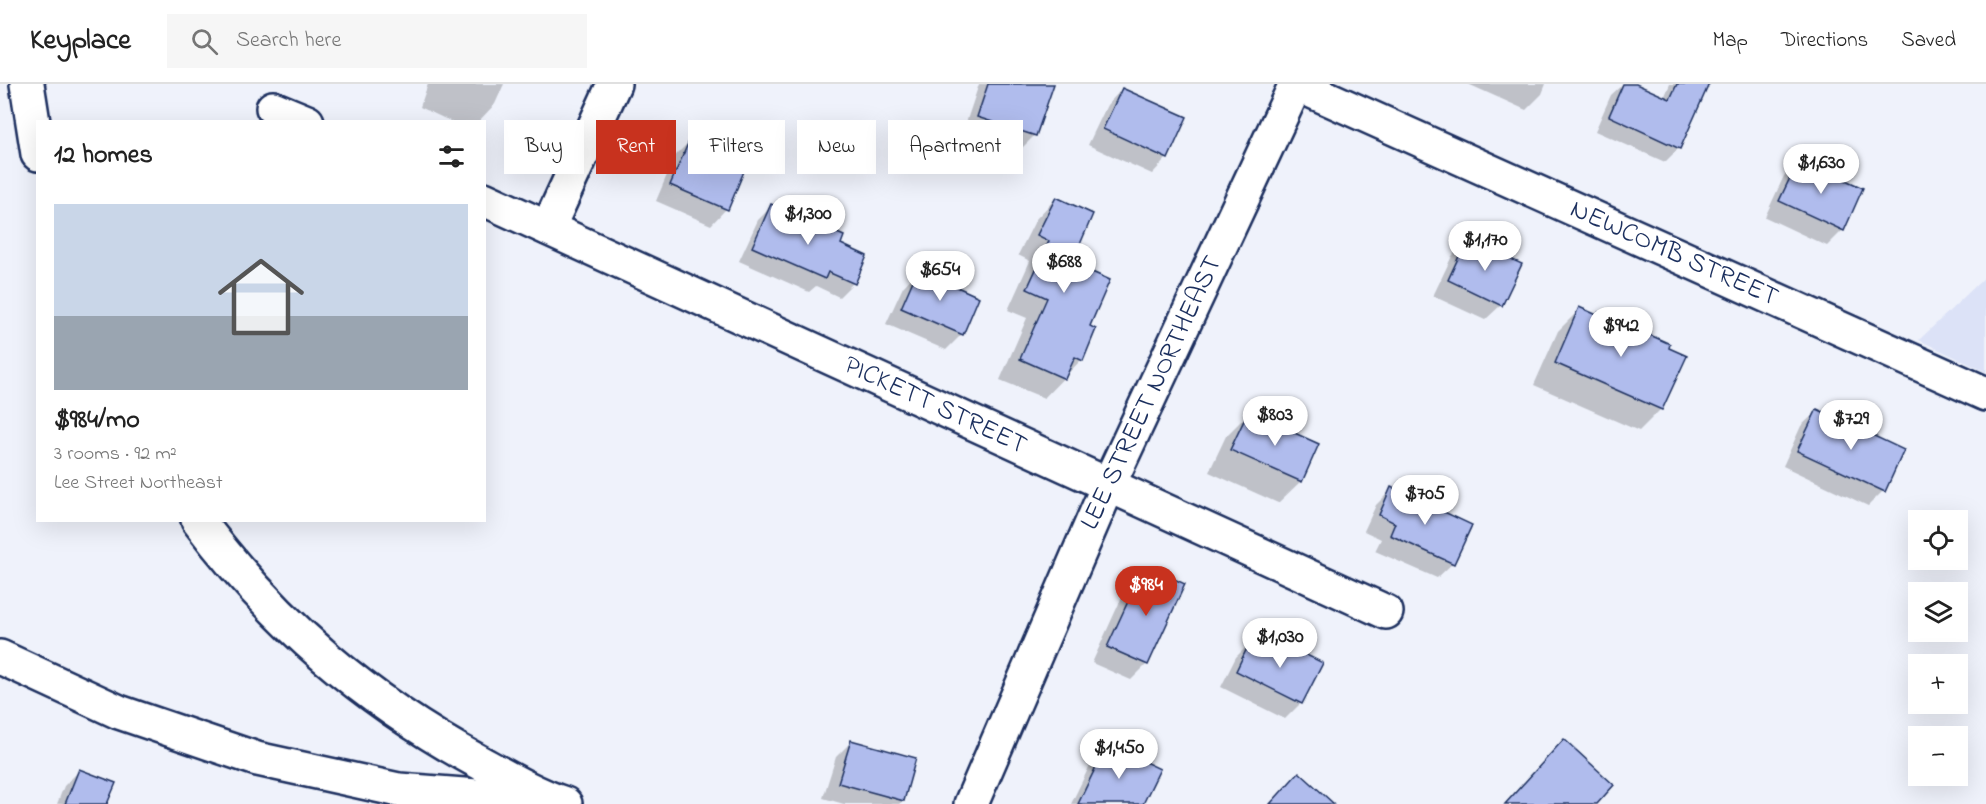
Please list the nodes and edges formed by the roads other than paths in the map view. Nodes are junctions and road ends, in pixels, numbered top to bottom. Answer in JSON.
{"nodes":[{"id":1,"x":27,"y":84,"type":"edge"},
{"id":2,"x":614,"y":84,"type":"edge"},
{"id":3,"x":1296,"y":84,"type":"edge"},
{"id":4,"x":273,"y":108,"type":"dead end"},
{"id":5,"x":302,"y":120,"type":"edge"},
{"id":6,"x":36,"y":141,"type":"edge"},
{"id":7,"x":486,"y":200,"type":"edge"},
{"id":8,"x":548,"y":228,"type":"junction"},
{"id":9,"x":1986,"y":394,"type":"edge"},
{"id":10,"x":1108,"y":486,"type":"junction"},
{"id":11,"x":200,"y":522,"type":"edge"},
{"id":12,"x":1386,"y":612,"type":"dead end"},
{"id":13,"x":0,"y":657,"type":"edge"},
{"id":14,"x":562,"y":803,"type":"edge"},
{"id":15,"x":971,"y":804,"type":"edge"}],
"edges":[{"from":1,"to":6,"type":"street"},
{"from":2,"to":8,"type":"street"},
{"from":3,"to":9,"type":"street","name":"NEWCOMB STREET"},
{"from":3,"to":10,"type":"street","name":"LEE STREET NORTHEAST"},
{"from":4,"to":5,"type":"street"},
{"from":7,"to":8,"type":"street","name":"PICKETT STREET"},
{"from":8,"to":10,"type":"street","name":"PICKETT STREET"},
{"from":10,"to":12,"type":"street","name":"PICKETT STREET"},
{"from":10,"to":15,"type":"street","name":"LEE STREET NORTHEAST"},
{"from":11,"to":14,"type":"street"},
{"from":13,"to":14,"type":"street"}]}
